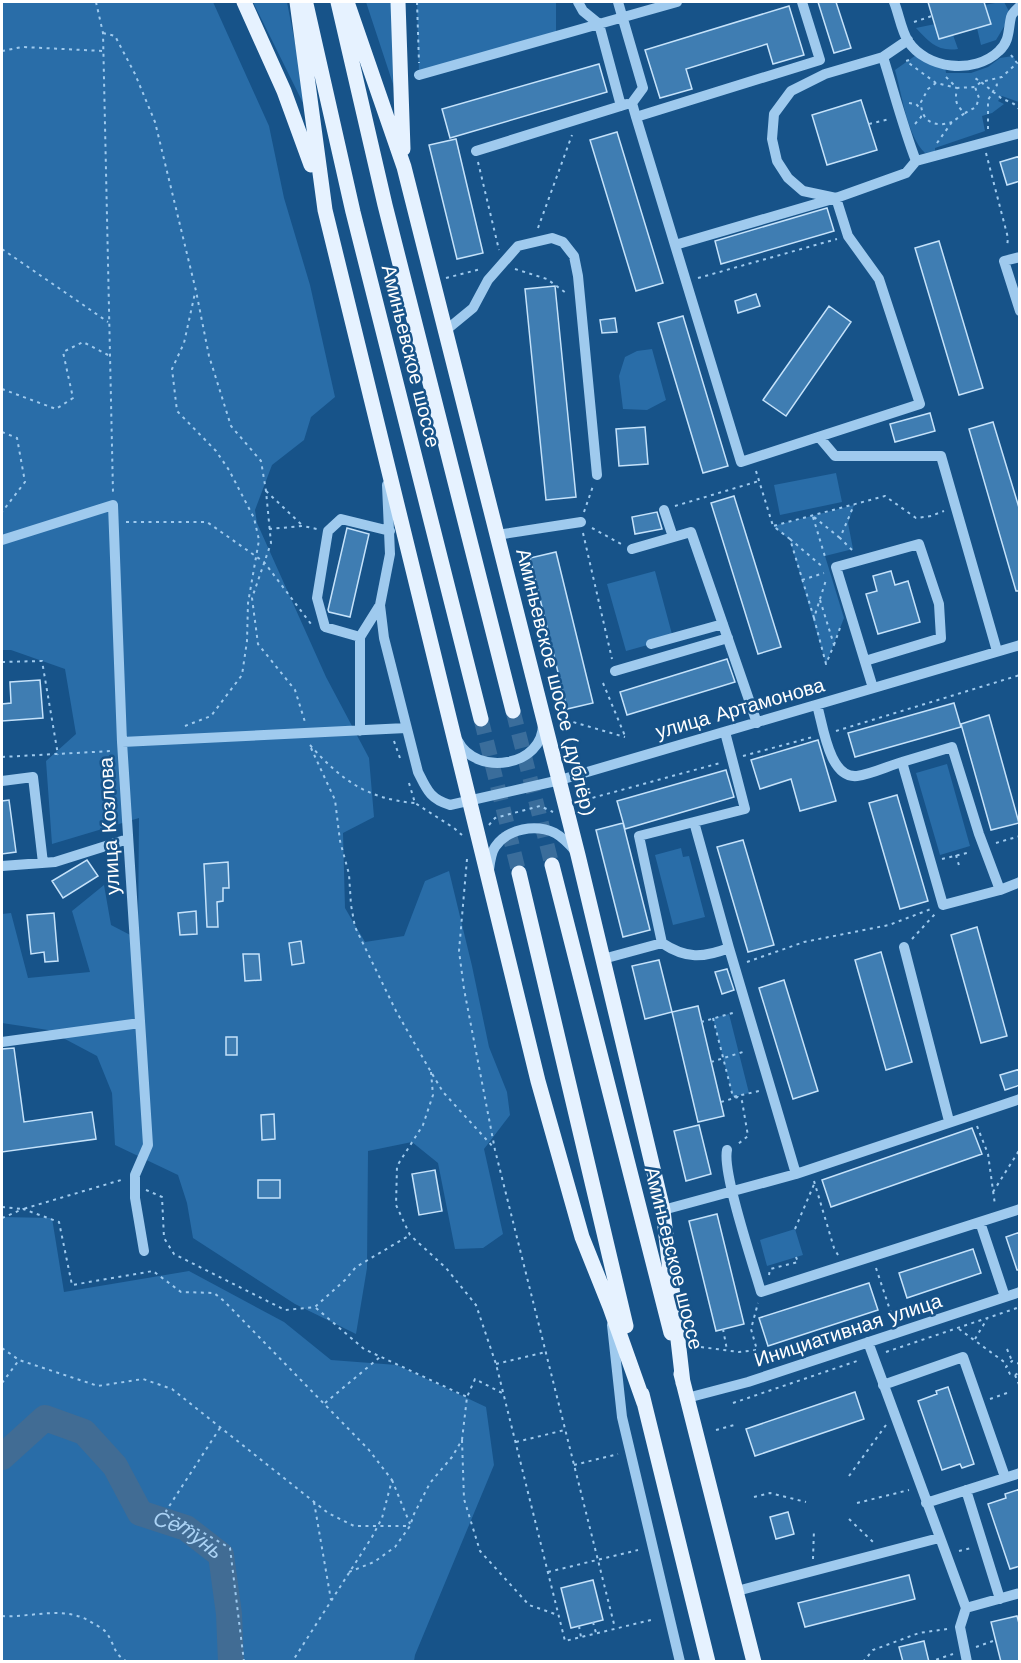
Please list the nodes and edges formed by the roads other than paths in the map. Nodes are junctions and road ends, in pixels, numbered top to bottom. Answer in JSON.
{"nodes":[{"id":1,"x":244,"y":2,"type":"edge"},
{"id":2,"x":297,"y":2,"type":"edge"},
{"id":3,"x":305,"y":2,"type":"edge"},
{"id":4,"x":338,"y":2,"type":"edge"},
{"id":5,"x":347,"y":2,"type":"edge"},
{"id":6,"x":398,"y":2,"type":"edge"},
{"id":7,"x":578,"y":2,"type":"edge"},
{"id":8,"x":618,"y":2,"type":"edge"},
{"id":9,"x":677,"y":2,"type":"edge"},
{"id":10,"x":802,"y":2,"type":"edge"},
{"id":11,"x":894,"y":2,"type":"edge"},
{"id":12,"x":1020,"y":6,"type":"edge"},
{"id":13,"x":623,"y":17,"type":"junction"},
{"id":14,"x":599,"y":24,"type":"junction"},
{"id":15,"x":908,"y":40,"type":"junction"},
{"id":16,"x":883,"y":57,"type":"junction"},
{"id":17,"x":820,"y":60,"type":"junction"},
{"id":18,"x":825,"y":74,"type":"junction"},
{"id":19,"x":419,"y":75,"type":"road end"},
{"id":20,"x":627,"y":105,"type":"junction"},
{"id":21,"x":636,"y":117,"type":"junction"},
{"id":22,"x":1020,"y":133,"type":"edge"},
{"id":23,"x":476,"y":151,"type":"road end"},
{"id":24,"x":916,"y":161,"type":"junction"},
{"id":25,"x":404,"y":167,"type":"junction"},
{"id":26,"x":836,"y":198,"type":"junction"},
{"id":27,"x":325,"y":210,"type":"junction"},
{"id":28,"x":675,"y":245,"type":"junction"},
{"id":29,"x":1020,"y":257,"type":"edge"},
{"id":30,"x":1020,"y":311,"type":"edge"},
{"id":31,"x":445,"y":331,"type":"junction"},
{"id":32,"x":819,"y":437,"type":"junction"},
{"id":33,"x":385,"y":459,"type":"junction"},
{"id":34,"x":597,"y":475,"type":"road end"},
{"id":35,"x":664,"y":510,"type":"road end"},
{"id":36,"x":580,"y":522,"type":"road end"},
{"id":37,"x":390,"y":531,"type":"junction"},
{"id":38,"x":497,"y":535,"type":"junction"},
{"id":39,"x":673,"y":537,"type":"junction"},
{"id":40,"x":2,"y":540,"type":"edge"},
{"id":41,"x":632,"y":549,"type":"road end"},
{"id":42,"x":380,"y":605,"type":"junction"},
{"id":43,"x":723,"y":624,"type":"junction"},
{"id":44,"x":360,"y":637,"type":"junction"},
{"id":45,"x":728,"y":638,"type":"junction"},
{"id":46,"x":651,"y":644,"type":"dead end"},
{"id":47,"x":1020,"y":645,"type":"edge"},
{"id":48,"x":997,"y":651,"type":"junction"},
{"id":49,"x":865,"y":661,"type":"junction"},
{"id":50,"x":615,"y":671,"type":"road end"},
{"id":51,"x":873,"y":688,"type":"junction"},
{"id":52,"x":817,"y":705,"type":"junction"},
{"id":53,"x":513,"y":711,"type":"tunnel mouth"},
{"id":54,"x":549,"y":714,"type":"junction"},
{"id":55,"x":481,"y":719,"type":"tunnel mouth"},
{"id":56,"x":757,"y":723,"type":"junction"},
{"id":57,"x":405,"y":728,"type":"junction"},
{"id":58,"x":360,"y":731,"type":"junction"},
{"id":59,"x":454,"y":732,"type":"junction"},
{"id":60,"x":725,"y":732,"type":"junction"},
{"id":61,"x":122,"y":746,"type":"junction"},
{"id":62,"x":902,"y":762,"type":"junction"},
{"id":63,"x":560,"y":780,"type":"junction"},
{"id":64,"x":2,"y":781,"type":"edge"},
{"id":65,"x":470,"y":801,"type":"junction"},
{"id":66,"x":694,"y":822,"type":"junction"},
{"id":67,"x":128,"y":839,"type":"junction"},
{"id":68,"x":579,"y":855,"type":"junction"},
{"id":69,"x":43,"y":863,"type":"junction"},
{"id":70,"x":552,"y":865,"type":"tunnel mouth"},
{"id":71,"x":2,"y":866,"type":"edge"},
{"id":72,"x":519,"y":873,"type":"tunnel mouth"},
{"id":73,"x":488,"y":875,"type":"junction"},
{"id":74,"x":1020,"y":882,"type":"edge"},
{"id":75,"x":1000,"y":890,"type":"junction"},
{"id":76,"x":662,"y":943,"type":"junction"},
{"id":77,"x":907,"y":944,"type":"road end"},
{"id":78,"x":729,"y":948,"type":"junction"},
{"id":79,"x":603,"y":959,"type":"junction"},
{"id":80,"x":140,"y":1023,"type":"junction"},
{"id":81,"x":2,"y":1042,"type":"edge"},
{"id":82,"x":1020,"y":1099,"type":"edge"},
{"id":83,"x":949,"y":1121,"type":"junction"},
{"id":84,"x":727,"y":1150,"type":"road end"},
{"id":85,"x":796,"y":1174,"type":"junction"},
{"id":86,"x":733,"y":1191,"type":"junction"},
{"id":87,"x":1020,"y":1209,"type":"edge"},
{"id":88,"x":663,"y":1210,"type":"junction"},
{"id":89,"x":980,"y":1222,"type":"junction"},
{"id":90,"x":144,"y":1251,"type":"dead end"},
{"id":91,"x":1020,"y":1292,"type":"edge"},
{"id":92,"x":1005,"y":1297,"type":"junction"},
{"id":93,"x":610,"y":1307,"type":"junction"},
{"id":94,"x":868,"y":1342,"type":"junction"},
{"id":95,"x":884,"y":1385,"type":"junction"},
{"id":96,"x":685,"y":1391,"type":"junction"},
{"id":97,"x":644,"y":1403,"type":"junction"},
{"id":98,"x":1020,"y":1473,"type":"edge"},
{"id":99,"x":1005,"y":1478,"type":"junction"},
{"id":100,"x":966,"y":1490,"type":"junction"},
{"id":101,"x":926,"y":1503,"type":"junction"},
{"id":102,"x":939,"y":1538,"type":"junction"},
{"id":103,"x":737,"y":1591,"type":"junction"},
{"id":104,"x":1020,"y":1593,"type":"edge"},
{"id":105,"x":1000,"y":1599,"type":"junction"},
{"id":106,"x":966,"y":1608,"type":"junction"},
{"id":107,"x":966,"y":1656,"type":"edge"},
{"id":108,"x":680,"y":1662,"type":"edge"},
{"id":109,"x":708,"y":1662,"type":"edge"},
{"id":110,"x":754,"y":1662,"type":"edge"}],
"edges":[{"from":1,"to":27,"type":"main road"},
{"from":2,"to":27,"type":"main road"},
{"from":3,"to":55,"type":"main road","name":"Аминьевское шоссе"},
{"from":4,"to":53,"type":"main road","name":"Аминьевское шоссе"},
{"from":5,"to":25,"type":"main road","name":"Аминьевское шоссе (дублёр)"},
{"from":6,"to":25,"type":"main road"},
{"from":7,"to":14,"type":"street"},
{"from":8,"to":13,"type":"street"},
{"from":9,"to":13,"type":"street"},
{"from":10,"to":17,"type":"street"},
{"from":11,"to":15,"type":"street"},
{"from":12,"to":15,"type":"street"},
{"from":13,"to":14,"type":"street"},
{"from":13,"to":20,"type":"street"},
{"from":14,"to":19,"type":"street"},
{"from":14,"to":20,"type":"street"},
{"from":15,"to":16,"type":"street"},
{"from":16,"to":18,"type":"street"},
{"from":16,"to":24,"type":"street"},
{"from":17,"to":18,"type":"street"},
{"from":17,"to":21,"type":"street"},
{"from":18,"to":26,"type":"street"},
{"from":20,"to":21,"type":"street"},
{"from":20,"to":23,"type":"street"},
{"from":21,"to":28,"type":"street"},
{"from":22,"to":24,"type":"street"},
{"from":24,"to":26,"type":"street"},
{"from":25,"to":31,"type":"main road","name":"Аминьевское шоссе (дублёр)"},
{"from":26,"to":28,"type":"street"},
{"from":26,"to":32,"type":"street"},
{"from":27,"to":33,"type":"main road"},
{"from":28,"to":32,"type":"street"},
{"from":29,"to":30,"type":"street"},
{"from":31,"to":34,"type":"street"},
{"from":31,"to":38,"type":"main road","name":"Аминьевское шоссе (дублёр)"},
{"from":32,"to":48,"type":"street"},
{"from":33,"to":37,"type":"street"},
{"from":33,"to":59,"type":"main road"},
{"from":35,"to":39,"type":"street"},
{"from":36,"to":38,"type":"street"},
{"from":37,"to":42,"type":"street"},
{"from":37,"to":44,"type":"street"},
{"from":38,"to":54,"type":"main road","name":"Аминьевское шоссе (дублёр)"},
{"from":39,"to":41,"type":"street"},
{"from":39,"to":43,"type":"street"},
{"from":40,"to":61,"type":"street","name":"улица Козлова"},
{"from":42,"to":44,"type":"street"},
{"from":42,"to":57,"type":"street","name":"улица Артамонова"},
{"from":43,"to":45,"type":"street"},
{"from":43,"to":46,"type":"street"},
{"from":44,"to":58,"type":"street"},
{"from":45,"to":50,"type":"street"},
{"from":45,"to":56,"type":"street"},
{"from":47,"to":48,"type":"street","name":"улица Артамонова"},
{"from":48,"to":51,"type":"street","name":"улица Артамонова"},
{"from":49,"to":49,"type":"street"},
{"from":49,"to":51,"type":"street"},
{"from":51,"to":52,"type":"street","name":"улица Артамонова"},
{"from":52,"to":56,"type":"street","name":"улица Артамонова"},
{"from":52,"to":62,"type":"street"},
{"from":54,"to":59,"type":"street"},
{"from":54,"to":63,"type":"main road","name":"Аминьевское шоссе (дублёр)"},
{"from":56,"to":60,"type":"street","name":"улица Артамонова"},
{"from":57,"to":58,"type":"street"},
{"from":57,"to":65,"type":"street","name":"улица Артамонова"},
{"from":58,"to":61,"type":"street"},
{"from":59,"to":65,"type":"main road"},
{"from":60,"to":63,"type":"street","name":"улица Артамонова"},
{"from":60,"to":66,"type":"street"},
{"from":61,"to":67,"type":"street","name":"улица Козлова"},
{"from":62,"to":75,"type":"street"},
{"from":62,"to":75,"type":"street"},
{"from":63,"to":65,"type":"street","name":"улица Артамонова"},
{"from":63,"to":68,"type":"main road","name":"Аминьевское шоссе (дублёр)"},
{"from":64,"to":69,"type":"street"},
{"from":65,"to":73,"type":"main road"},
{"from":66,"to":76,"type":"street"},
{"from":66,"to":78,"type":"street"},
{"from":67,"to":69,"type":"street"},
{"from":67,"to":80,"type":"street","name":"улица Козлова"},
{"from":68,"to":73,"type":"street"},
{"from":68,"to":79,"type":"main road","name":"Аминьевское шоссе (дублёр)"},
{"from":69,"to":71,"type":"street"},
{"from":70,"to":96,"type":"main road","name":"Аминьевское шоссе"},
{"from":72,"to":97,"type":"main road"},
{"from":73,"to":93,"type":"main road"},
{"from":74,"to":75,"type":"street"},
{"from":76,"to":78,"type":"street"},
{"from":76,"to":79,"type":"street"},
{"from":77,"to":83,"type":"street"},
{"from":78,"to":85,"type":"street"},
{"from":79,"to":88,"type":"main road","name":"Аминьевское шоссе (дублёр)"},
{"from":80,"to":81,"type":"street"},
{"from":80,"to":90,"type":"street","name":"улица Козлова"},
{"from":82,"to":83,"type":"street"},
{"from":83,"to":85,"type":"street"},
{"from":84,"to":86,"type":"street"},
{"from":85,"to":86,"type":"street"},
{"from":86,"to":88,"type":"street"},
{"from":86,"to":89,"type":"street"},
{"from":87,"to":89,"type":"street"},
{"from":88,"to":96,"type":"main road","name":"Аминьевское шоссе (дублёр)"},
{"from":89,"to":92,"type":"street"},
{"from":91,"to":92,"type":"street","name":"Инициативная улица"},
{"from":92,"to":94,"type":"street","name":"Инициативная улица"},
{"from":93,"to":97,"type":"main road"},
{"from":93,"to":108,"type":"street"},
{"from":94,"to":95,"type":"street"},
{"from":94,"to":96,"type":"street","name":"Инициативная улица"},
{"from":95,"to":99,"type":"street"},
{"from":95,"to":101,"type":"street"},
{"from":96,"to":103,"type":"main road","name":"Аминьевское шоссе"},
{"from":97,"to":109,"type":"main road"},
{"from":98,"to":99,"type":"street"},
{"from":99,"to":100,"type":"street"},
{"from":100,"to":101,"type":"street"},
{"from":100,"to":105,"type":"street"},
{"from":101,"to":102,"type":"street"},
{"from":102,"to":103,"type":"street"},
{"from":102,"to":106,"type":"street"},
{"from":103,"to":110,"type":"main road","name":"Аминьевское шоссе"},
{"from":104,"to":105,"type":"street"},
{"from":105,"to":106,"type":"street"},
{"from":106,"to":107,"type":"street"}]}
